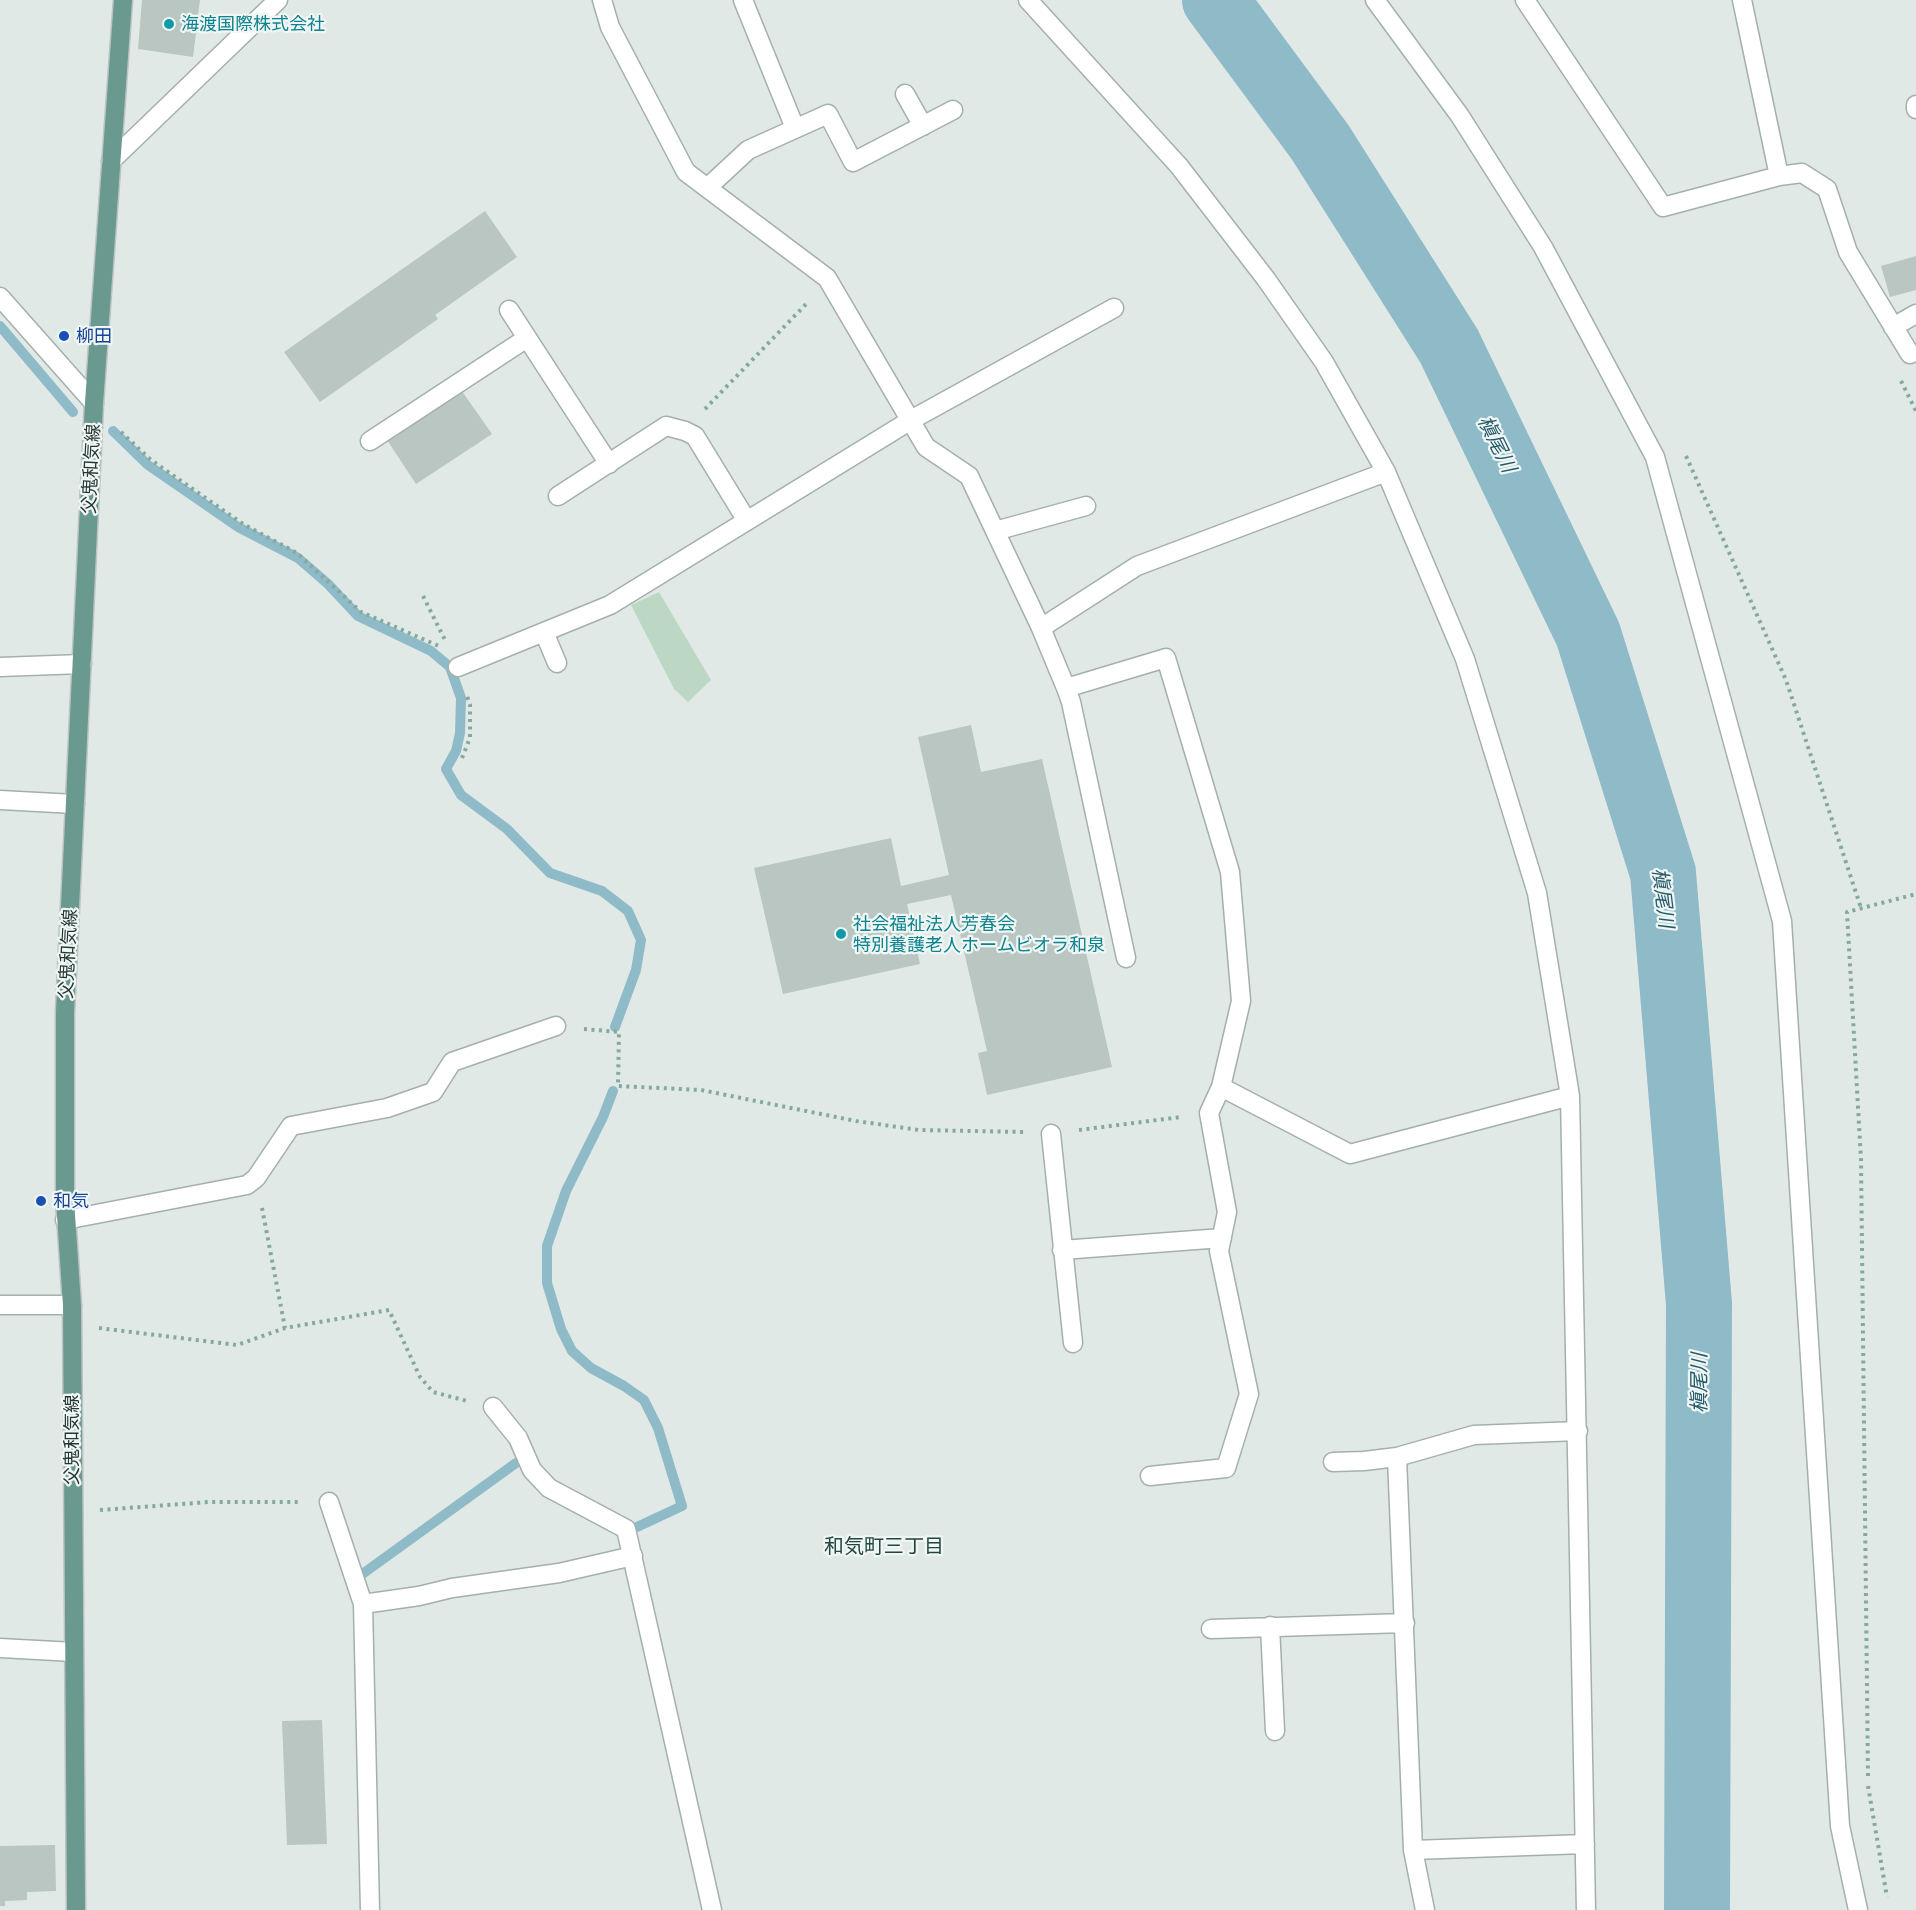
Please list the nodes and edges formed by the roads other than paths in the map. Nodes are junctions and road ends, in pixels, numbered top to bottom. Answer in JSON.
{"nodes":[{"id":1,"x":123,"y":0,"type":"edge"},
{"id":2,"x":278,"y":0,"type":"edge"},
{"id":3,"x":602,"y":0,"type":"edge"},
{"id":4,"x":743,"y":0,"type":"edge"},
{"id":5,"x":1028,"y":0,"type":"edge"},
{"id":6,"x":1375,"y":0,"type":"edge"},
{"id":7,"x":1525,"y":0,"type":"edge"},
{"id":8,"x":1742,"y":0,"type":"edge"},
{"id":9,"x":905,"y":94,"type":"dead end"},
{"id":10,"x":953,"y":110,"type":"dead end"},
{"id":11,"x":923,"y":126,"type":"junction"},
{"id":12,"x":795,"y":128,"type":"junction"},
{"id":13,"x":111,"y":161,"type":"junction"},
{"id":14,"x":1779,"y":176,"type":"junction"},
{"id":15,"x":707,"y":188,"type":"junction"},
{"id":16,"x":0,"y":297,"type":"edge"},
{"id":17,"x":1114,"y":308,"type":"dead end"},
{"id":18,"x":509,"y":310,"type":"dead end"},
{"id":19,"x":1916,"y":314,"type":"edge"},
{"id":20,"x":1893,"y":327,"type":"junction"},
{"id":21,"x":527,"y":338,"type":"junction"},
{"id":22,"x":1910,"y":354,"type":"dead end"},
{"id":23,"x":94,"y":403,"type":"junction"},
{"id":24,"x":911,"y":420,"type":"junction"},
{"id":25,"x":370,"y":441,"type":"dead end"},
{"id":26,"x":609,"y":464,"type":"junction"},
{"id":27,"x":1386,"y":472,"type":"junction"},
{"id":28,"x":558,"y":496,"type":"dead end"},
{"id":29,"x":1086,"y":506,"type":"dead end"},
{"id":30,"x":747,"y":520,"type":"junction"},
{"id":31,"x":995,"y":531,"type":"junction"},
{"id":32,"x":1041,"y":628,"type":"junction"},
{"id":33,"x":544,"y":632,"type":"junction"},
{"id":34,"x":557,"y":663,"type":"dead end"},
{"id":35,"x":82,"y":664,"type":"junction"},
{"id":36,"x":0,"y":667,"type":"edge"},
{"id":37,"x":458,"y":667,"type":"road end"},
{"id":38,"x":1066,"y":688,"type":"junction"},
{"id":39,"x":0,"y":800,"type":"edge"},
{"id":40,"x":75,"y":804,"type":"junction"},
{"id":41,"x":1126,"y":958,"type":"dead end"},
{"id":42,"x":556,"y":1026,"type":"road end"},
{"id":43,"x":1221,"y":1087,"type":"junction"},
{"id":44,"x":1570,"y":1096,"type":"junction"},
{"id":45,"x":1051,"y":1134,"type":"road end"},
{"id":46,"x":65,"y":1221,"type":"junction"},
{"id":47,"x":1222,"y":1238,"type":"junction"},
{"id":48,"x":1062,"y":1250,"type":"junction"},
{"id":49,"x":0,"y":1305,"type":"edge"},
{"id":50,"x":72,"y":1305,"type":"junction"},
{"id":51,"x":1073,"y":1343,"type":"dead end"},
{"id":52,"x":493,"y":1407,"type":"road end"},
{"id":53,"x":1578,"y":1431,"type":"junction"},
{"id":54,"x":1397,"y":1457,"type":"junction"},
{"id":55,"x":1333,"y":1462,"type":"dead end"},
{"id":56,"x":1150,"y":1476,"type":"dead end"},
{"id":57,"x":329,"y":1502,"type":"road end"},
{"id":58,"x":633,"y":1556,"type":"junction"},
{"id":59,"x":363,"y":1604,"type":"junction"},
{"id":60,"x":1405,"y":1623,"type":"junction"},
{"id":61,"x":1270,"y":1626,"type":"junction"},
{"id":62,"x":1211,"y":1629,"type":"dead end"},
{"id":63,"x":0,"y":1648,"type":"edge"},
{"id":64,"x":74,"y":1652,"type":"junction"},
{"id":65,"x":1275,"y":1731,"type":"dead end"},
{"id":66,"x":1585,"y":1844,"type":"junction"},
{"id":67,"x":1413,"y":1850,"type":"junction"},
{"id":68,"x":76,"y":1910,"type":"edge"},
{"id":69,"x":370,"y":1910,"type":"edge"},
{"id":70,"x":712,"y":1910,"type":"edge"},
{"id":71,"x":1425,"y":1910,"type":"edge"},
{"id":72,"x":1587,"y":1910,"type":"edge"},
{"id":73,"x":1858,"y":1910,"type":"edge"}],
"edges":[{"from":1,"to":13,"type":"main road","name":"父鬼和気線"},
{"from":2,"to":13,"type":"street"},
{"from":3,"to":15,"type":"street"},
{"from":4,"to":12,"type":"street"},
{"from":5,"to":27,"type":"street"},
{"from":6,"to":73,"type":"street"},
{"from":7,"to":14,"type":"street"},
{"from":8,"to":14,"type":"street"},
{"from":9,"to":11,"type":"street"},
{"from":10,"to":11,"type":"street"},
{"from":11,"to":12,"type":"street"},
{"from":12,"to":15,"type":"street"},
{"from":13,"to":23,"type":"main road","name":"父鬼和気線"},
{"from":14,"to":20,"type":"street"},
{"from":15,"to":24,"type":"street"},
{"from":16,"to":23,"type":"street"},
{"from":17,"to":24,"type":"street"},
{"from":18,"to":21,"type":"street"},
{"from":19,"to":20,"type":"street"},
{"from":20,"to":22,"type":"street"},
{"from":21,"to":25,"type":"street"},
{"from":21,"to":26,"type":"street"},
{"from":23,"to":35,"type":"main road","name":"父鬼和気線"},
{"from":24,"to":30,"type":"street"},
{"from":24,"to":31,"type":"street"},
{"from":26,"to":28,"type":"street"},
{"from":26,"to":30,"type":"street"},
{"from":27,"to":32,"type":"street"},
{"from":27,"to":44,"type":"street"},
{"from":29,"to":31,"type":"street"},
{"from":30,"to":33,"type":"street"},
{"from":31,"to":32,"type":"street"},
{"from":32,"to":38,"type":"street"},
{"from":33,"to":34,"type":"street"},
{"from":33,"to":37,"type":"street"},
{"from":35,"to":36,"type":"street"},
{"from":35,"to":40,"type":"main road","name":"父鬼和気線"},
{"from":38,"to":41,"type":"street"},
{"from":38,"to":43,"type":"street"},
{"from":39,"to":40,"type":"street"},
{"from":40,"to":46,"type":"main road","name":"父鬼和気線"},
{"from":42,"to":46,"type":"street"},
{"from":43,"to":44,"type":"street"},
{"from":43,"to":47,"type":"street"},
{"from":44,"to":53,"type":"street"},
{"from":45,"to":48,"type":"street"},
{"from":46,"to":50,"type":"main road","name":"父鬼和気線"},
{"from":47,"to":48,"type":"street"},
{"from":47,"to":56,"type":"street"},
{"from":48,"to":51,"type":"street"},
{"from":49,"to":50,"type":"street"},
{"from":50,"to":64,"type":"main road","name":"父鬼和気線"},
{"from":52,"to":58,"type":"street"},
{"from":53,"to":54,"type":"street"},
{"from":53,"to":66,"type":"street"},
{"from":54,"to":55,"type":"street"},
{"from":54,"to":60,"type":"street"},
{"from":57,"to":59,"type":"street"},
{"from":58,"to":59,"type":"street"},
{"from":58,"to":70,"type":"street"},
{"from":59,"to":69,"type":"street"},
{"from":60,"to":61,"type":"street"},
{"from":60,"to":67,"type":"street"},
{"from":61,"to":62,"type":"street"},
{"from":61,"to":65,"type":"street"},
{"from":63,"to":64,"type":"street"},
{"from":64,"to":68,"type":"main road","name":"父鬼和気線"},
{"from":66,"to":67,"type":"street"},
{"from":66,"to":72,"type":"street"},
{"from":67,"to":71,"type":"street"}]}
